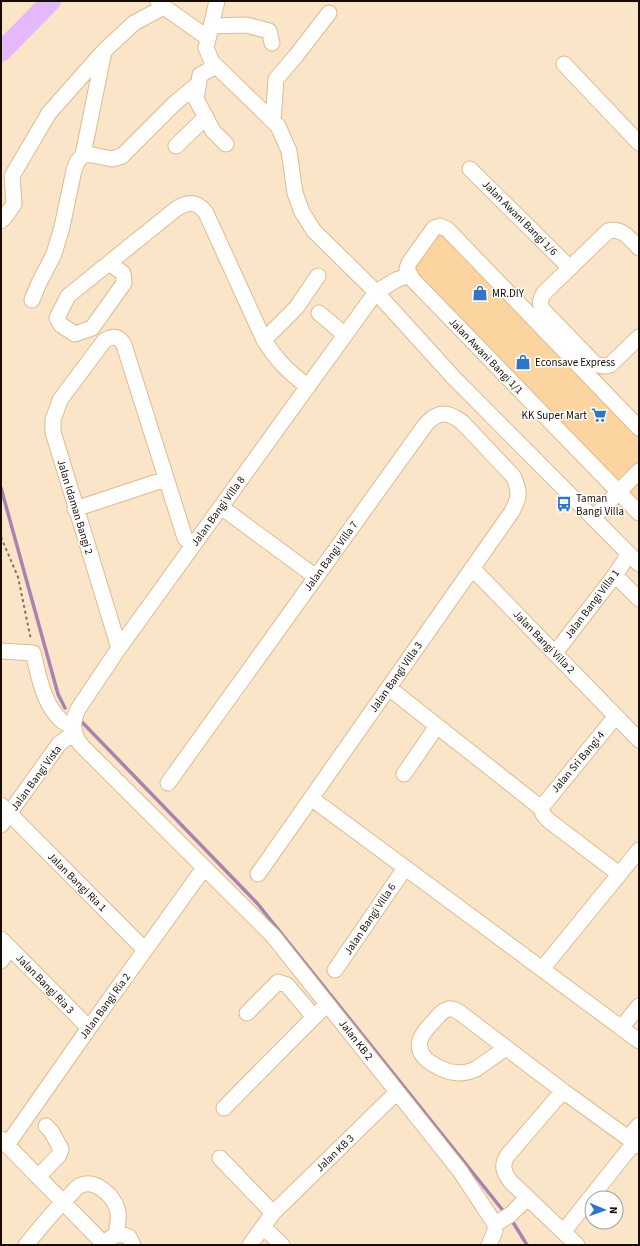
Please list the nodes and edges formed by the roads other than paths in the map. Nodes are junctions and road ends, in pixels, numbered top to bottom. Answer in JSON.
{"nodes":[{"id":1,"x":218,"y":1,"type":"edge"},
{"id":2,"x":161,"y":4,"type":"edge"},
{"id":3,"x":329,"y":13,"type":"dead end"},
{"id":4,"x":210,"y":32,"type":"junction"},
{"id":5,"x":272,"y":43,"type":"dead end"},
{"id":6,"x":104,"y":51,"type":"junction"},
{"id":7,"x":564,"y":64,"type":"dead end"},
{"id":8,"x":205,"y":74,"type":"junction"},
{"id":9,"x":206,"y":117,"type":"junction"},
{"id":10,"x":273,"y":121,"type":"junction"},
{"id":11,"x":639,"y":143,"type":"edge"},
{"id":12,"x":226,"y":144,"type":"dead end"},
{"id":13,"x":176,"y":146,"type":"dead end"},
{"id":14,"x":83,"y":155,"type":"junction"},
{"id":15,"x":470,"y":169,"type":"dead end"},
{"id":16,"x":1,"y":221,"type":"edge"},
{"id":17,"x":639,"y":248,"type":"edge"},
{"id":18,"x":109,"y":263,"type":"junction"},
{"id":19,"x":570,"y":268,"type":"junction"},
{"id":20,"x":409,"y":269,"type":"junction"},
{"id":21,"x":318,"y":276,"type":"dead end"},
{"id":22,"x":376,"y":292,"type":"junction"},
{"id":23,"x":32,"y":300,"type":"dead end"},
{"id":24,"x":319,"y":313,"type":"dead end"},
{"id":25,"x":345,"y":335,"type":"junction"},
{"id":26,"x":639,"y":337,"type":"edge"},
{"id":27,"x":264,"y":340,"type":"junction"},
{"id":28,"x":308,"y":387,"type":"junction"},
{"id":29,"x":639,"y":428,"type":"edge"},
{"id":30,"x":639,"y":471,"type":"edge"},
{"id":31,"x":513,"y":476,"type":"joint"},
{"id":32,"x":166,"y":479,"type":"junction"},
{"id":33,"x":618,"y":492,"type":"junction"},
{"id":34,"x":221,"y":507,"type":"junction"},
{"id":35,"x":76,"y":509,"type":"junction"},
{"id":36,"x":639,"y":513,"type":"edge"},
{"id":37,"x":594,"y":517,"type":"junction"},
{"id":38,"x":193,"y":545,"type":"junction"},
{"id":39,"x":634,"y":559,"type":"edge"},
{"id":40,"x":472,"y":568,"type":"junction"},
{"id":41,"x":615,"y":575,"type":"junction"},
{"id":42,"x":316,"y":577,"type":"junction"},
{"id":43,"x":639,"y":599,"type":"edge"},
{"id":44,"x":119,"y":648,"type":"junction"},
{"id":45,"x":1,"y":651,"type":"edge"},
{"id":46,"x":555,"y":653,"type":"junction"},
{"id":47,"x":389,"y":688,"type":"junction"},
{"id":48,"x":616,"y":716,"type":"junction"},
{"id":49,"x":437,"y":726,"type":"junction"},
{"id":50,"x":74,"y":732,"type":"junction"},
{"id":51,"x":639,"y":740,"type":"edge"},
{"id":52,"x":404,"y":774,"type":"dead end"},
{"id":53,"x":168,"y":782,"type":"dead end"},
{"id":54,"x":311,"y":798,"type":"junction"},
{"id":55,"x":541,"y":808,"type":"junction"},
{"id":56,"x":4,"y":815,"type":"edge"},
{"id":57,"x":639,"y":850,"type":"edge"},
{"id":58,"x":204,"y":868,"type":"junction"},
{"id":59,"x":405,"y":868,"type":"junction"},
{"id":60,"x":258,"y":874,"type":"dead end"},
{"id":61,"x":619,"y":874,"type":"junction"},
{"id":62,"x":6,"y":944,"type":"edge"},
{"id":63,"x":145,"y":950,"type":"junction"},
{"id":64,"x":1,"y":961,"type":"edge"},
{"id":65,"x":542,"y":969,"type":"junction"},
{"id":66,"x":335,"y":970,"type":"dead end"},
{"id":67,"x":327,"y":1004,"type":"junction"},
{"id":68,"x":639,"y":1006,"type":"edge"},
{"id":69,"x":247,"y":1013,"type":"dead end"},
{"id":70,"x":314,"y":1017,"type":"junction"},
{"id":71,"x":88,"y":1028,"type":"junction"},
{"id":72,"x":621,"y":1028,"type":"junction"},
{"id":73,"x":639,"y":1042,"type":"edge"},
{"id":74,"x":506,"y":1048,"type":"junction"},
{"id":75,"x":397,"y":1092,"type":"junction"},
{"id":76,"x":563,"y":1092,"type":"junction"},
{"id":77,"x":224,"y":1108,"type":"dead end"},
{"id":78,"x":639,"y":1125,"type":"edge"},
{"id":79,"x":46,"y":1126,"type":"dead end"},
{"id":80,"x":4,"y":1142,"type":"edge"},
{"id":81,"x":634,"y":1142,"type":"edge"},
{"id":82,"x":220,"y":1158,"type":"dead end"},
{"id":83,"x":38,"y":1177,"type":"junction"},
{"id":84,"x":527,"y":1198,"type":"junction"},
{"id":85,"x":63,"y":1202,"type":"junction"},
{"id":86,"x":273,"y":1213,"type":"junction"},
{"id":87,"x":503,"y":1219,"type":"junction"},
{"id":88,"x":263,"y":1227,"type":"junction"},
{"id":89,"x":564,"y":1231,"type":"junction"},
{"id":90,"x":116,"y":1234,"type":"junction"},
{"id":91,"x":104,"y":1244,"type":"edge"},
{"id":92,"x":26,"y":1245,"type":"edge"},
{"id":93,"x":133,"y":1245,"type":"edge"},
{"id":94,"x":250,"y":1245,"type":"edge"},
{"id":95,"x":282,"y":1245,"type":"edge"},
{"id":96,"x":489,"y":1245,"type":"edge"},
{"id":97,"x":577,"y":1245,"type":"edge"}],
"edges":[{"from":1,"to":4,"type":"street"},
{"from":2,"to":4,"type":"street"},
{"from":2,"to":6,"type":"street"},
{"from":3,"to":10,"type":"street"},
{"from":4,"to":5,"type":"street"},
{"from":4,"to":8,"type":"street"},
{"from":6,"to":14,"type":"street"},
{"from":6,"to":16,"type":"street"},
{"from":7,"to":11,"type":"street"},
{"from":8,"to":9,"type":"street"},
{"from":8,"to":10,"type":"street"},
{"from":8,"to":14,"type":"street"},
{"from":9,"to":12,"type":"street"},
{"from":9,"to":13,"type":"street"},
{"from":10,"to":22,"type":"street"},
{"from":14,"to":23,"type":"street"},
{"from":15,"to":19,"type":"street","name":"Jalan Awani Bangi 1/6"},
{"from":17,"to":19,"type":"street"},
{"from":18,"to":18,"type":"street"},
{"from":18,"to":27,"type":"street"},
{"from":19,"to":26,"type":"street"},
{"from":20,"to":22,"type":"street"},
{"from":20,"to":29,"type":"street"},
{"from":20,"to":33,"type":"street","name":"Jalan Awani Bangi 1/1"},
{"from":21,"to":27,"type":"street"},
{"from":22,"to":25,"type":"street","name":"Jalan Bangi Villa 8"},
{"from":22,"to":37,"type":"street"},
{"from":24,"to":25,"type":"street"},
{"from":25,"to":28,"type":"street","name":"Jalan Bangi Villa 8"},
{"from":27,"to":28,"type":"street"},
{"from":28,"to":34,"type":"street","name":"Jalan Bangi Villa 8"},
{"from":30,"to":33,"type":"street"},
{"from":31,"to":40,"type":"street","name":"Jalan Bangi Villa 3"},
{"from":31,"to":42,"type":"street","name":"Jalan Bangi Villa 7"},
{"from":32,"to":35,"type":"street"},
{"from":32,"to":35,"type":"street","name":"Jalan Idaman Bangi 2"},
{"from":32,"to":38,"type":"street"},
{"from":33,"to":36,"type":"street","name":"Jalan Awani Bangi 1/1"},
{"from":33,"to":37,"type":"street"},
{"from":34,"to":38,"type":"street","name":"Jalan Bangi Villa 8"},
{"from":34,"to":42,"type":"street"},
{"from":35,"to":44,"type":"street","name":"Jalan Idaman Bangi 2"},
{"from":37,"to":39,"type":"street"},
{"from":38,"to":44,"type":"street","name":"Jalan Bangi Villa 8"},
{"from":39,"to":41,"type":"street","name":"Jalan Bangi Villa 1"},
{"from":40,"to":46,"type":"street","name":"Jalan Bangi Villa 2"},
{"from":40,"to":47,"type":"street","name":"Jalan Bangi Villa 3"},
{"from":41,"to":43,"type":"street"},
{"from":41,"to":46,"type":"street","name":"Jalan Bangi Villa 1"},
{"from":42,"to":53,"type":"street","name":"Jalan Bangi Villa 7"},
{"from":44,"to":50,"type":"street","name":"Jalan Bangi Villa 8"},
{"from":45,"to":50,"type":"street","name":"Jalan KB 2"},
{"from":46,"to":48,"type":"street","name":"Jalan Bangi Villa 2"},
{"from":47,"to":49,"type":"street"},
{"from":47,"to":54,"type":"street","name":"Jalan Bangi Villa 3"},
{"from":48,"to":51,"type":"street","name":"Jalan Bangi Villa 2"},
{"from":48,"to":55,"type":"street","name":"Jalan Sri Bangi 4"},
{"from":49,"to":52,"type":"street"},
{"from":49,"to":55,"type":"street"},
{"from":50,"to":56,"type":"street","name":"Jalan Bangi Vista"},
{"from":50,"to":58,"type":"street","name":"Jalan KB 2"},
{"from":54,"to":59,"type":"street"},
{"from":54,"to":60,"type":"street","name":"Jalan Bangi Villa 3"},
{"from":55,"to":61,"type":"street"},
{"from":56,"to":63,"type":"street","name":"Jalan Bangi Ria 1"},
{"from":57,"to":61,"type":"street"},
{"from":58,"to":63,"type":"street","name":"Jalan Bangi Ria 2"},
{"from":58,"to":67,"type":"street","name":"Jalan KB 2"},
{"from":59,"to":65,"type":"street"},
{"from":59,"to":66,"type":"street","name":"Jalan Bangi Villa 6"},
{"from":61,"to":65,"type":"street"},
{"from":62,"to":64,"type":"street"},
{"from":62,"to":71,"type":"street","name":"Jalan Bangi Ria 3"},
{"from":63,"to":71,"type":"street","name":"Jalan Bangi Ria 2"},
{"from":65,"to":72,"type":"street"},
{"from":67,"to":70,"type":"street"},
{"from":67,"to":75,"type":"street","name":"Jalan KB 2"},
{"from":68,"to":72,"type":"street"},
{"from":69,"to":70,"type":"street"},
{"from":70,"to":77,"type":"street"},
{"from":71,"to":80,"type":"street","name":"Jalan Bangi Ria 2"},
{"from":72,"to":73,"type":"street"},
{"from":74,"to":74,"type":"street"},
{"from":74,"to":76,"type":"street"},
{"from":75,"to":86,"type":"street","name":"Jalan KB 3"},
{"from":75,"to":87,"type":"street","name":"Jalan KB 2"},
{"from":76,"to":81,"type":"street"},
{"from":76,"to":84,"type":"street"},
{"from":78,"to":81,"type":"street"},
{"from":79,"to":83,"type":"street"},
{"from":80,"to":83,"type":"street"},
{"from":81,"to":89,"type":"street"},
{"from":82,"to":86,"type":"street"},
{"from":83,"to":85,"type":"street"},
{"from":84,"to":87,"type":"street"},
{"from":84,"to":89,"type":"street"},
{"from":85,"to":90,"type":"street"},
{"from":85,"to":91,"type":"street"},
{"from":85,"to":92,"type":"street"},
{"from":86,"to":88,"type":"street","name":"Jalan KB 3"},
{"from":87,"to":96,"type":"street"},
{"from":88,"to":94,"type":"street","name":"Jalan KB 3"},
{"from":88,"to":95,"type":"street"},
{"from":89,"to":97,"type":"street"},
{"from":90,"to":91,"type":"street"},
{"from":90,"to":93,"type":"street"}]}
